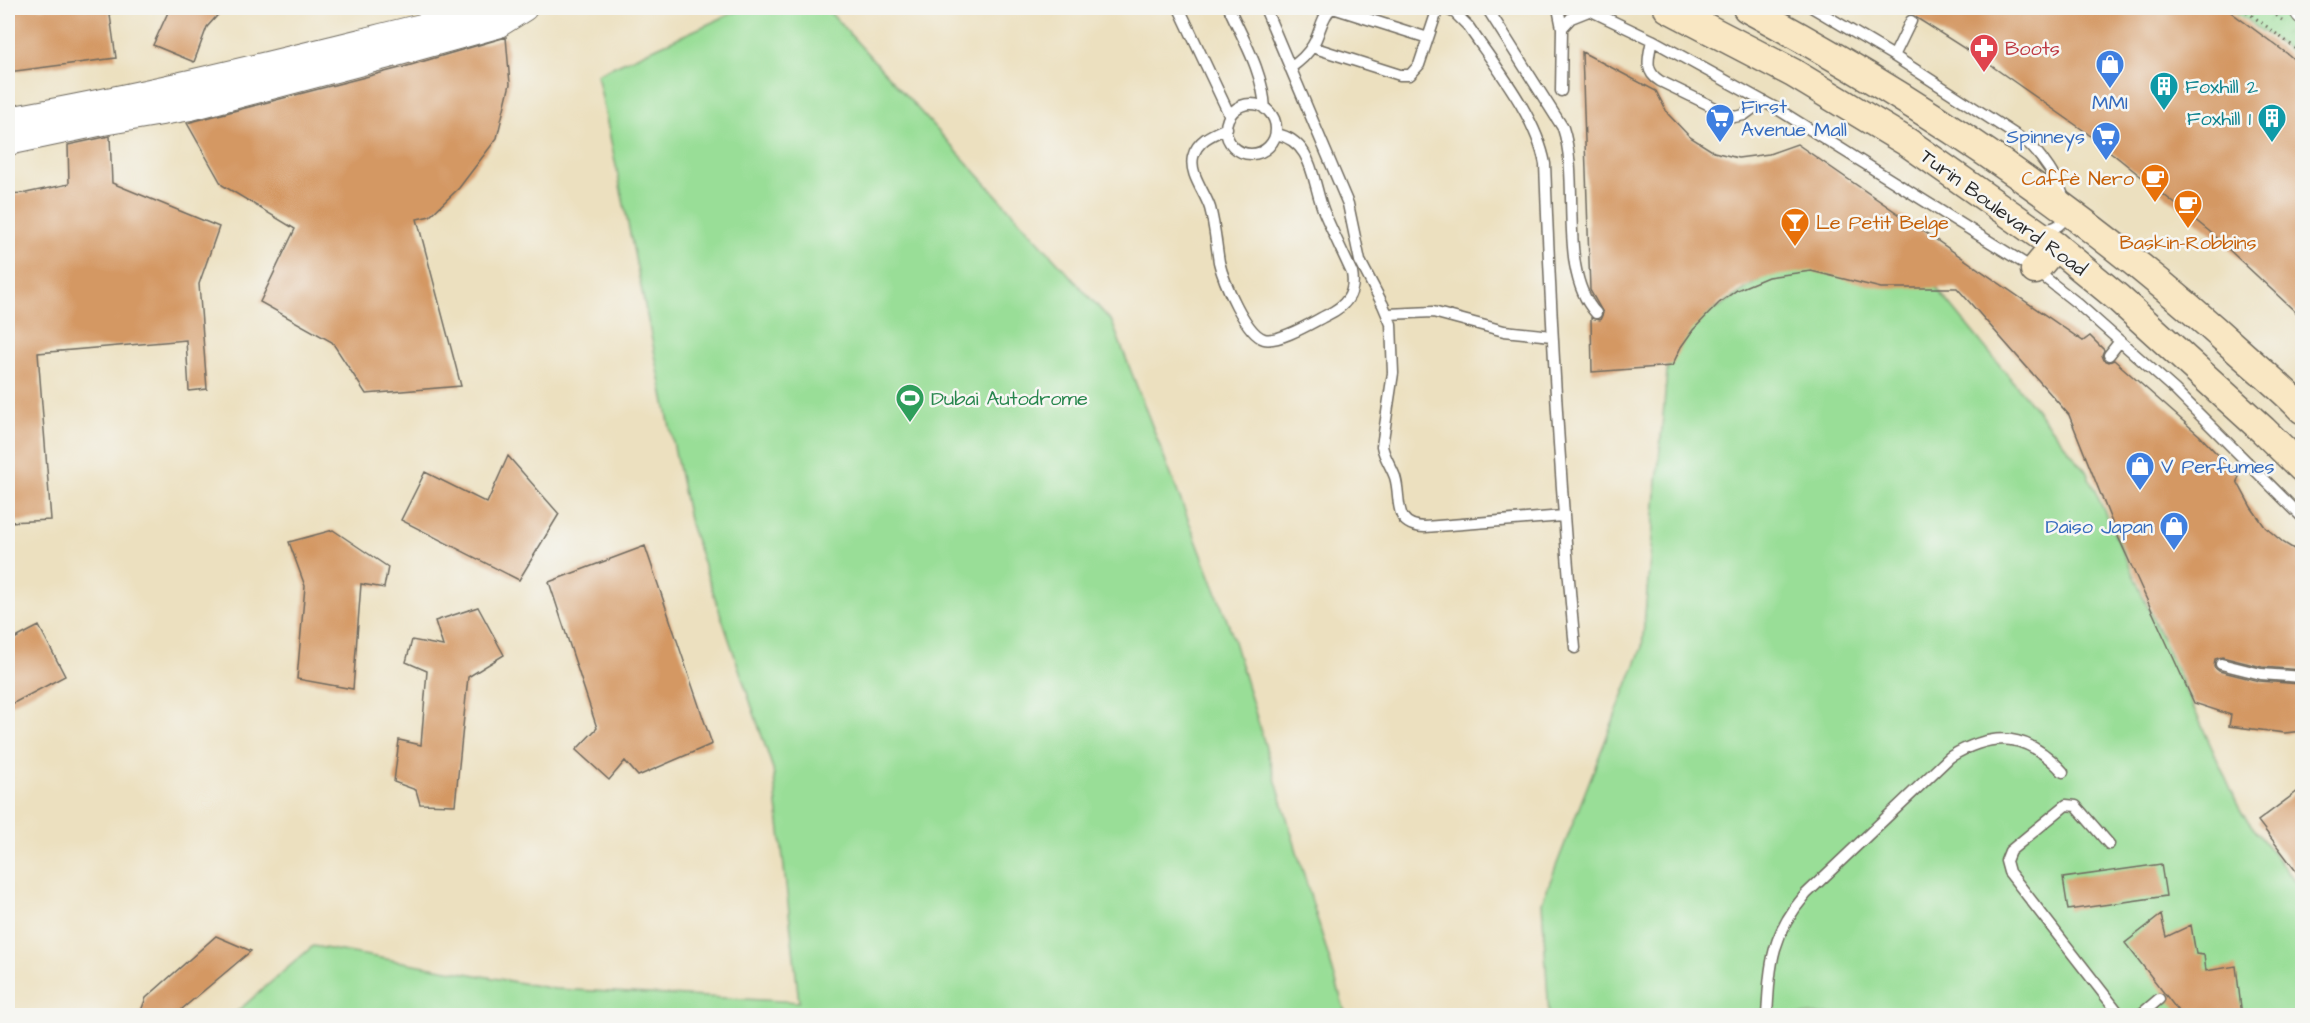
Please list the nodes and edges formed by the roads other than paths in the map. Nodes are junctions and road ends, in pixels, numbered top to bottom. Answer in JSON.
{"nodes":[{"id":1,"x":482,"y":8,"type":"edge"},
{"id":2,"x":524,"y":8,"type":"edge"},
{"id":3,"x":1179,"y":8,"type":"edge"},
{"id":4,"x":1229,"y":8,"type":"edge"},
{"id":5,"x":1265,"y":8,"type":"edge"},
{"id":6,"x":1438,"y":8,"type":"edge"},
{"id":7,"x":1445,"y":8,"type":"edge"},
{"id":8,"x":1487,"y":8,"type":"edge"},
{"id":9,"x":1496,"y":8,"type":"edge"},
{"id":10,"x":1558,"y":8,"type":"edge"},
{"id":11,"x":1668,"y":8,"type":"edge"},
{"id":12,"x":1747,"y":8,"type":"edge"},
{"id":13,"x":1813,"y":8,"type":"edge"},
{"id":14,"x":2298,"y":8,"type":"edge"},
{"id":15,"x":1588,"y":9,"type":"edge"},
{"id":16,"x":2302,"y":14,"type":"edge"},
{"id":17,"x":1911,"y":21,"type":"dead end"},
{"id":18,"x":1499,"y":26,"type":"junction"},
{"id":19,"x":1562,"y":28,"type":"junction"},
{"id":20,"x":1428,"y":38,"type":"junction"},
{"id":21,"x":1652,"y":40,"type":"junction"},
{"id":22,"x":1312,"y":47,"type":"junction"},
{"id":23,"x":1894,"y":56,"type":"junction"},
{"id":24,"x":1290,"y":68,"type":"junction"},
{"id":25,"x":1561,"y":91,"type":"dead end"},
{"id":26,"x":1763,"y":101,"type":"junction"},
{"id":27,"x":1265,"y":109,"type":"junction"},
{"id":28,"x":1230,"y":116,"type":"junction"},
{"id":29,"x":8,"y":120,"type":"edge"},
{"id":30,"x":1227,"y":128,"type":"junction"},
{"id":31,"x":1276,"y":134,"type":"junction"},
{"id":32,"x":8,"y":142,"type":"edge"},
{"id":33,"x":2066,"y":207,"type":"junction"},
{"id":34,"x":2017,"y":219,"type":"junction"},
{"id":35,"x":2055,"y":246,"type":"junction"},
{"id":36,"x":2035,"y":270,"type":"junction"},
{"id":37,"x":1596,"y":313,"type":"dead end"},
{"id":38,"x":1388,"y":314,"type":"junction"},
{"id":39,"x":1552,"y":336,"type":"junction"},
{"id":40,"x":2120,"y":341,"type":"junction"},
{"id":41,"x":2109,"y":355,"type":"dead end"},
{"id":42,"x":2263,"y":373,"type":"junction"},
{"id":43,"x":2302,"y":382,"type":"edge"},
{"id":44,"x":2302,"y":409,"type":"edge"},
{"id":45,"x":2302,"y":468,"type":"edge"},
{"id":46,"x":1563,"y":516,"type":"junction"},
{"id":47,"x":2302,"y":517,"type":"edge"},
{"id":48,"x":1575,"y":648,"type":"dead end"},
{"id":49,"x":2221,"y":664,"type":"dead end"},
{"id":50,"x":2302,"y":677,"type":"edge"},
{"id":51,"x":2063,"y":772,"type":"dead end"},
{"id":52,"x":2109,"y":844,"type":"dead end"},
{"id":53,"x":2159,"y":999,"type":"dead end"},
{"id":54,"x":1767,"y":1016,"type":"edge"},
{"id":55,"x":2121,"y":1016,"type":"edge"},
{"id":56,"x":2139,"y":1016,"type":"edge"}],
"edges":[{"from":1,"to":29,"type":"street"},
{"from":2,"to":32,"type":"street"},
{"from":3,"to":28,"type":"lane"},
{"from":4,"to":27,"type":"lane"},
{"from":5,"to":24,"type":"lane"},
{"from":6,"to":20,"type":"lane"},
{"from":7,"to":39,"type":"lane"},
{"from":8,"to":18,"type":"lane"},
{"from":9,"to":18,"type":"lane"},
{"from":10,"to":19,"type":"lane"},
{"from":11,"to":34,"type":"main road","name":"Turin Boulevard Road"},
{"from":12,"to":33,"type":"main road","name":"Turin Boulevard Road"},
{"from":13,"to":23,"type":"lane"},
{"from":14,"to":16,"type":"street"},
{"from":15,"to":19,"type":"lane"},
{"from":15,"to":21,"type":"lane"},
{"from":17,"to":23,"type":"lane"},
{"from":18,"to":37,"type":"lane"},
{"from":19,"to":25,"type":"lane"},
{"from":20,"to":22,"type":"lane"},
{"from":20,"to":22,"type":"lane"},
{"from":21,"to":26,"type":"lane"},
{"from":21,"to":26,"type":"lane"},
{"from":22,"to":24,"type":"lane"},
{"from":23,"to":33,"type":"lane"},
{"from":24,"to":38,"type":"lane"},
{"from":26,"to":36,"type":"lane"},
{"from":27,"to":28,"type":"lane"},
{"from":27,"to":31,"type":"lane"},
{"from":28,"to":30,"type":"lane"},
{"from":30,"to":31,"type":"lane"},
{"from":30,"to":31,"type":"lane"},
{"from":33,"to":34,"type":"lane"},
{"from":33,"to":42,"type":"main road","name":"Turin Boulevard Road"},
{"from":34,"to":35,"type":"main road","name":"Turin Boulevard Road"},
{"from":35,"to":36,"type":"main road"},
{"from":35,"to":45,"type":"main road","name":"Turin Boulevard Road"},
{"from":36,"to":40,"type":"lane"},
{"from":38,"to":39,"type":"lane"},
{"from":38,"to":46,"type":"lane"},
{"from":39,"to":46,"type":"lane"},
{"from":40,"to":41,"type":"lane"},
{"from":40,"to":47,"type":"lane"},
{"from":42,"to":43,"type":"main road"},
{"from":42,"to":44,"type":"main road","name":"Turin Boulevard Road"},
{"from":46,"to":48,"type":"lane"},
{"from":49,"to":50,"type":"lane"},
{"from":51,"to":54,"type":"lane"},
{"from":52,"to":55,"type":"lane"},
{"from":53,"to":56,"type":"lane"}]}
